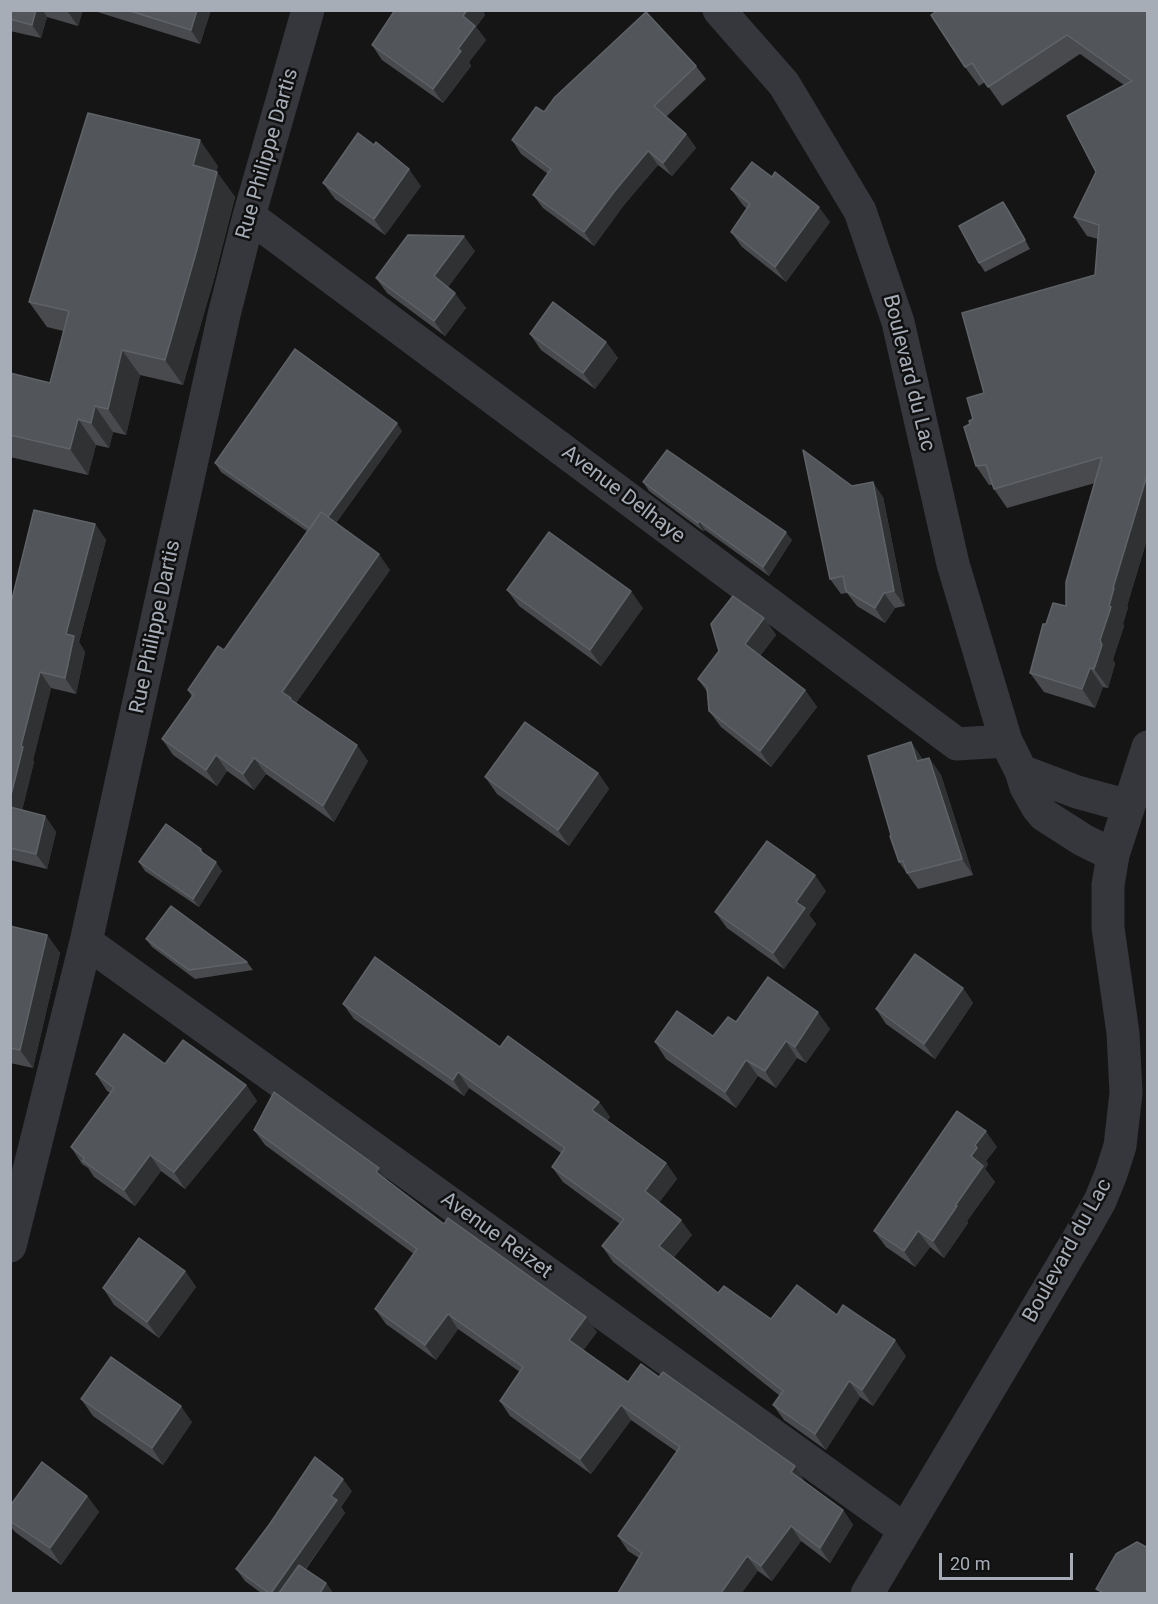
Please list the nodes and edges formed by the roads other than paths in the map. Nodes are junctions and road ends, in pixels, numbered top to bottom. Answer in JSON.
{"nodes":[{"id":1,"x":308,"y":10,"type":"edge"},
{"id":2,"x":719,"y":10,"type":"edge"},
{"id":3,"x":249,"y":216,"type":"junction"},
{"id":4,"x":1006,"y":741,"type":"junction"},
{"id":5,"x":1148,"y":747,"type":"edge"},
{"id":6,"x":1021,"y":771,"type":"junction"},
{"id":7,"x":1128,"y":806,"type":"junction"},
{"id":8,"x":1113,"y":855,"type":"junction"},
{"id":9,"x":86,"y":942,"type":"junction"},
{"id":10,"x":10,"y":1246,"type":"edge"},
{"id":11,"x":905,"y":1530,"type":"junction"},
{"id":12,"x":867,"y":1593,"type":"edge"}],
"edges":[{"from":1,"to":3,"type":"street","name":"Rue Philippe Dartis"},
{"from":2,"to":4,"type":"street","name":"Boulevard du Lac"},
{"from":3,"to":4,"type":"street","name":"Avenue Delhaye"},
{"from":3,"to":9,"type":"street","name":"Rue Philippe Dartis"},
{"from":4,"to":6,"type":"street","name":"Boulevard du Lac"},
{"from":5,"to":7,"type":"street"},
{"from":6,"to":7,"type":"street"},
{"from":6,"to":8,"type":"street","name":"Boulevard du Lac"},
{"from":7,"to":8,"type":"street"},
{"from":8,"to":11,"type":"street","name":"Boulevard du Lac"},
{"from":9,"to":10,"type":"street","name":"Rue Philippe Dartis"},
{"from":9,"to":11,"type":"street","name":"Avenue Reizet"},
{"from":11,"to":12,"type":"street","name":"Boulevard du Lac"}]}
